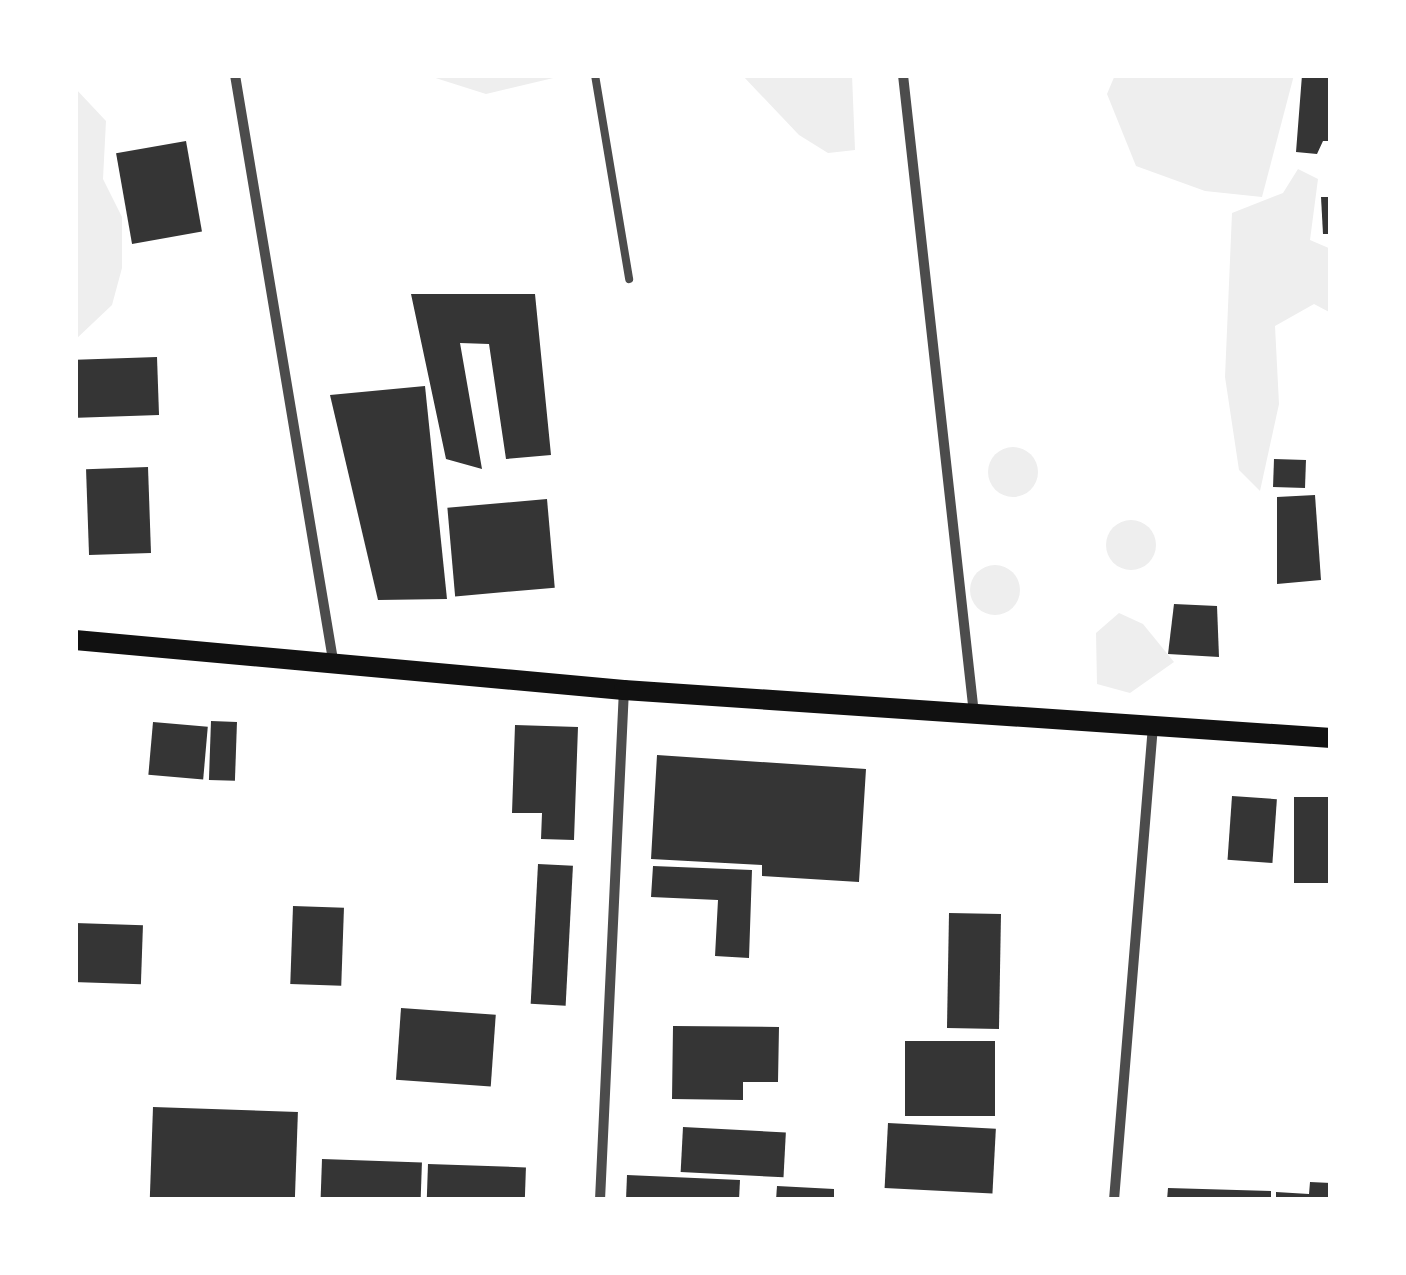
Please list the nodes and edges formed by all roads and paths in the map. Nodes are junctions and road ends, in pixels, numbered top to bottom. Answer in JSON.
{"nodes":[{"id":1,"x":235,"y":75,"type":"edge"},
{"id":2,"x":595,"y":75,"type":"edge"},
{"id":3,"x":902,"y":75,"type":"edge"},
{"id":4,"x":629,"y":280,"type":"dead end"},
{"id":5,"x":75,"y":640,"type":"edge"},
{"id":6,"x":334,"y":666,"type":"junction"},
{"id":7,"x":624,"y":690,"type":"junction"},
{"id":8,"x":974,"y":714,"type":"junction"},
{"id":9,"x":1153,"y":727,"type":"junction"},
{"id":10,"x":1331,"y":738,"type":"edge"},
{"id":11,"x":600,"y":1200,"type":"edge"},
{"id":12,"x":1114,"y":1200,"type":"edge"}],
"edges":[{"from":1,"to":6,"type":"street"},
{"from":2,"to":4,"type":"lane"},
{"from":3,"to":8,"type":"street"},
{"from":5,"to":6,"type":"main road"},
{"from":6,"to":7,"type":"main road"},
{"from":7,"to":8,"type":"main road"},
{"from":7,"to":11,"type":"street"},
{"from":8,"to":9,"type":"main road"},
{"from":9,"to":10,"type":"main road"},
{"from":9,"to":12,"type":"street"}]}
